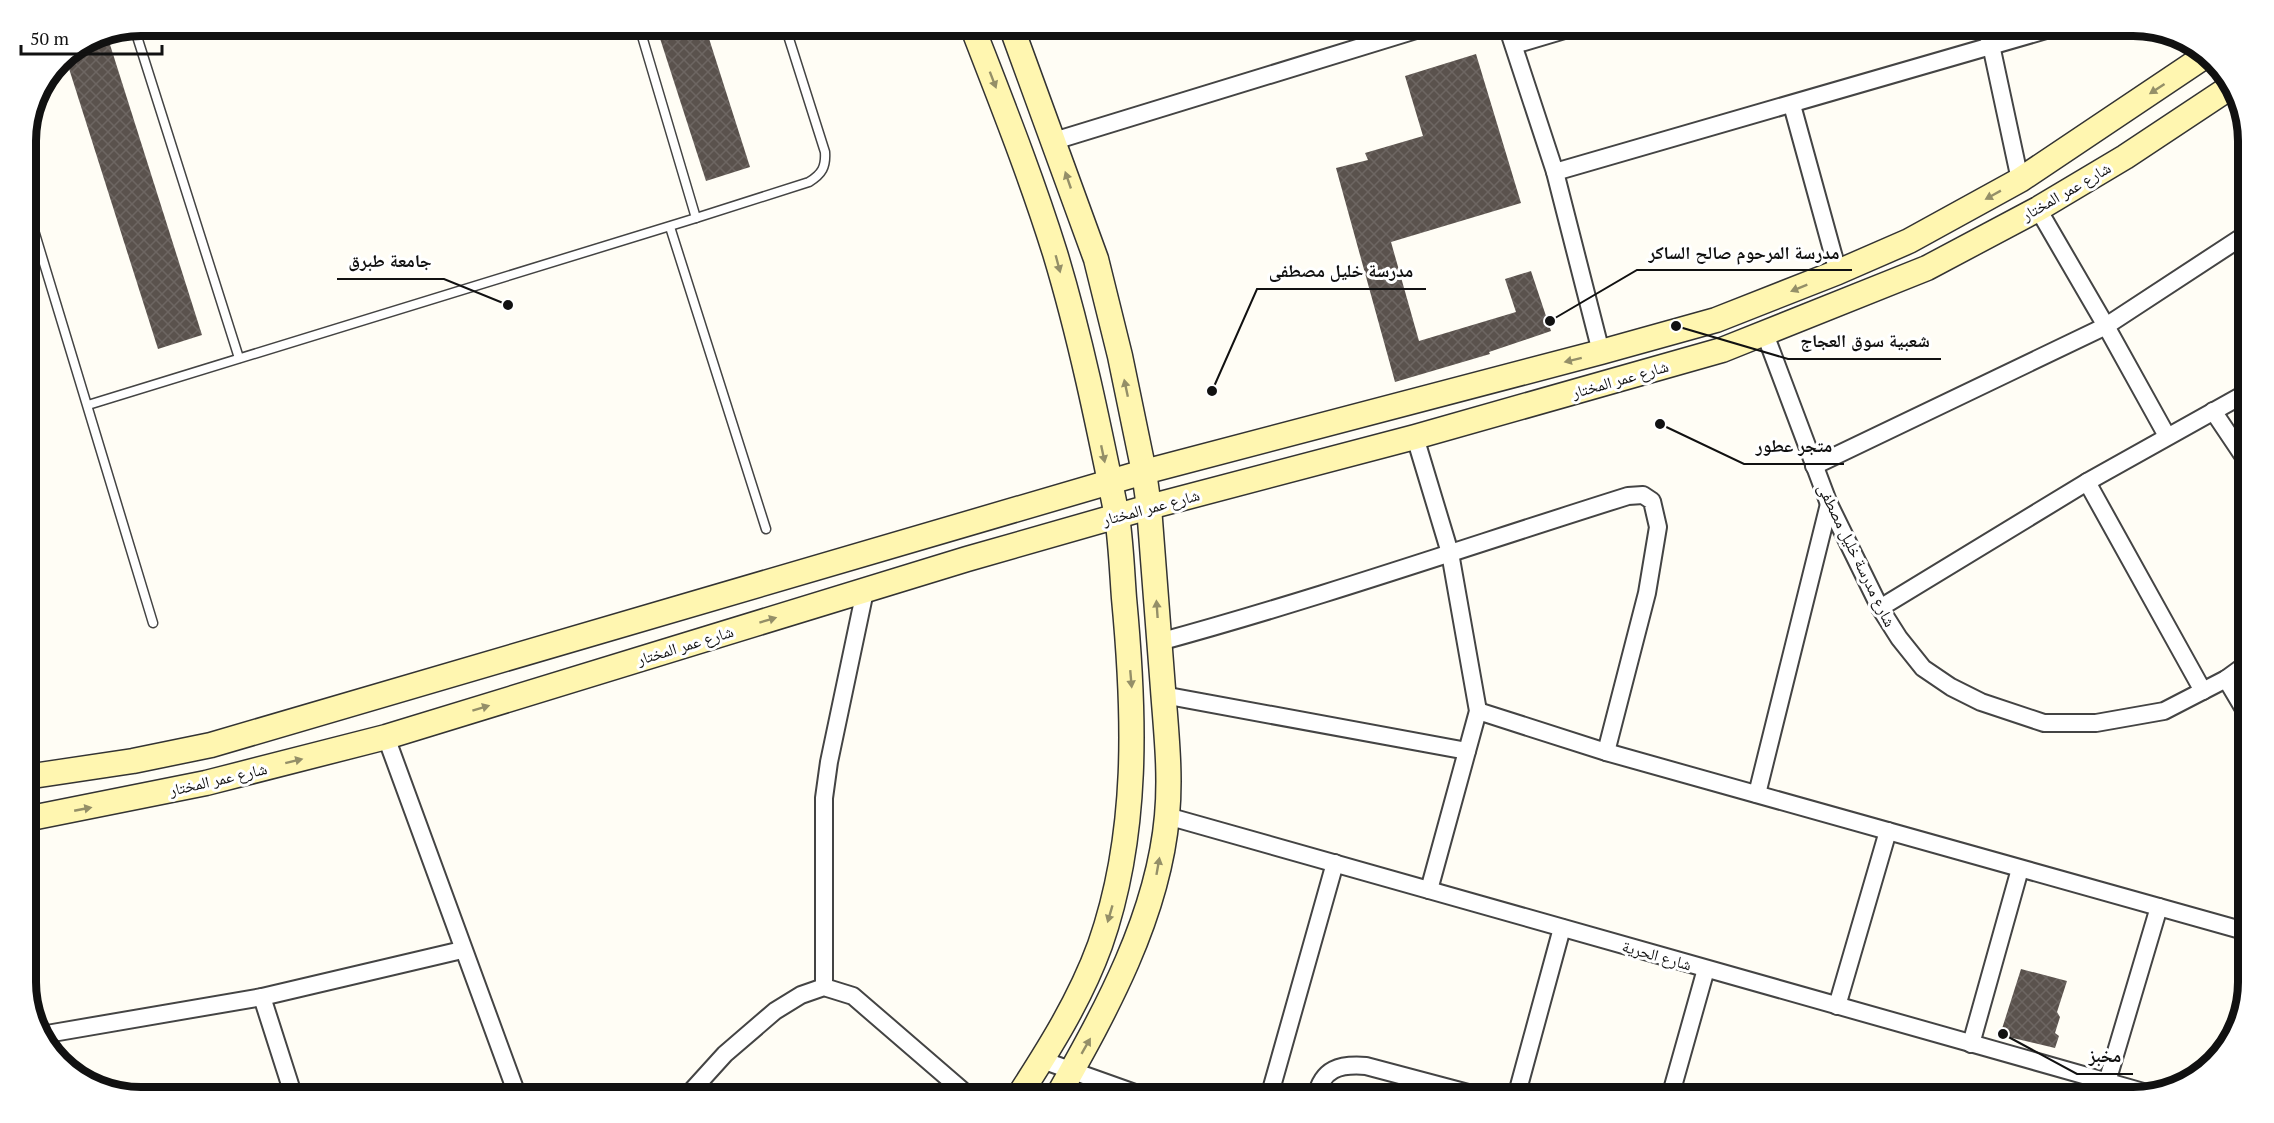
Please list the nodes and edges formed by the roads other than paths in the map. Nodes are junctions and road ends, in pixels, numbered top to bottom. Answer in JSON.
{"nodes":[{"id":1,"x":137,"y":36,"type":"edge"},
{"id":2,"x":642,"y":36,"type":"edge"},
{"id":3,"x":788,"y":36,"type":"edge"},
{"id":4,"x":976,"y":36,"type":"edge"},
{"id":5,"x":1015,"y":36,"type":"edge"},
{"id":6,"x":1396,"y":36,"type":"edge"},
{"id":7,"x":1511,"y":36,"type":"edge"},
{"id":8,"x":1544,"y":36,"type":"edge"},
{"id":9,"x":1988,"y":36,"type":"edge"},
{"id":10,"x":2024,"y":36,"type":"edge"},
{"id":11,"x":1514,"y":45,"type":"junction"},
{"id":12,"x":1991,"y":45,"type":"junction"},
{"id":13,"x":2197,"y":62,"type":"edge"},
{"id":14,"x":2225,"y":91,"type":"edge"},
{"id":15,"x":2211,"y":102,"type":"junction"},
{"id":16,"x":1792,"y":105,"type":"junction"},
{"id":17,"x":1054,"y":141,"type":"junction"},
{"id":18,"x":1555,"y":172,"type":"junction"},
{"id":19,"x":2020,"y":180,"type":"junction"},
{"id":20,"x":2038,"y":209,"type":"junction"},
{"id":21,"x":696,"y":219,"type":"junction"},
{"id":22,"x":670,"y":227,"type":"junction"},
{"id":23,"x":36,"y":236,"type":"edge"},
{"id":24,"x":2238,"y":239,"type":"edge"},
{"id":25,"x":1838,"y":272,"type":"junction"},
{"id":26,"x":2106,"y":326,"type":"junction"},
{"id":27,"x":1766,"y":334,"type":"junction"},
{"id":28,"x":1601,"y":352,"type":"junction"},
{"id":29,"x":239,"y":358,"type":"junction"},
{"id":30,"x":2238,"y":397,"type":"edge"},
{"id":31,"x":88,"y":405,"type":"junction"},
{"id":32,"x":2213,"y":411,"type":"junction"},
{"id":33,"x":2167,"y":436,"type":"junction"},
{"id":34,"x":1415,"y":437,"type":"junction"},
{"id":35,"x":2238,"y":448,"type":"edge"},
{"id":36,"x":1814,"y":466,"type":"junction"},
{"id":37,"x":1144,"y":472,"type":"junction"},
{"id":38,"x":2087,"y":482,"type":"junction"},
{"id":39,"x":1109,"y":483,"type":"junction"},
{"id":40,"x":1829,"y":504,"type":"junction"},
{"id":41,"x":1149,"y":507,"type":"junction"},
{"id":42,"x":1117,"y":516,"type":"junction"},
{"id":43,"x":766,"y":529,"type":"dead end"},
{"id":44,"x":1450,"y":552,"type":"junction"},
{"id":45,"x":865,"y":591,"type":"junction"},
{"id":46,"x":1880,"y":608,"type":"junction"},
{"id":47,"x":153,"y":623,"type":"dead end"},
{"id":48,"x":1159,"y":642,"type":"junction"},
{"id":49,"x":2238,"y":670,"type":"edge"},
{"id":50,"x":2226,"y":679,"type":"junction"},
{"id":51,"x":2203,"y":691,"type":"junction"},
{"id":52,"x":1163,"y":695,"type":"junction"},
{"id":53,"x":2238,"y":699,"type":"edge"},
{"id":54,"x":1478,"y":711,"type":"junction"},
{"id":55,"x":386,"y":737,"type":"junction"},
{"id":56,"x":1467,"y":751,"type":"junction"},
{"id":57,"x":1606,"y":752,"type":"junction"},
{"id":58,"x":36,"y":776,"type":"edge"},
{"id":59,"x":1757,"y":794,"type":"junction"},
{"id":60,"x":1167,"y":816,"type":"junction"},
{"id":61,"x":36,"y":817,"type":"edge"},
{"id":62,"x":1888,"y":831,"type":"junction"},
{"id":63,"x":1335,"y":863,"type":"junction"},
{"id":64,"x":2020,"y":869,"type":"junction"},
{"id":65,"x":1429,"y":890,"type":"junction"},
{"id":66,"x":2158,"y":907,"type":"junction"},
{"id":67,"x":1562,"y":928,"type":"junction"},
{"id":68,"x":2238,"y":929,"type":"edge"},
{"id":69,"x":462,"y":950,"type":"junction"},
{"id":70,"x":1706,"y":969,"type":"junction"},
{"id":71,"x":824,"y":987,"type":"junction"},
{"id":72,"x":262,"y":997,"type":"junction"},
{"id":73,"x":1837,"y":1006,"type":"junction"},
{"id":74,"x":50,"y":1033,"type":"edge"},
{"id":75,"x":1971,"y":1044,"type":"junction"},
{"id":76,"x":1042,"y":1060,"type":"junction"},
{"id":77,"x":1072,"y":1072,"type":"junction"},
{"id":78,"x":2107,"y":1082,"type":"junction"},
{"id":79,"x":291,"y":1087,"type":"edge"},
{"id":80,"x":514,"y":1087,"type":"edge"},
{"id":81,"x":696,"y":1087,"type":"edge"},
{"id":82,"x":957,"y":1087,"type":"edge"},
{"id":83,"x":1025,"y":1087,"type":"edge"},
{"id":84,"x":1063,"y":1087,"type":"edge"},
{"id":85,"x":1115,"y":1087,"type":"edge"},
{"id":86,"x":1272,"y":1087,"type":"edge"},
{"id":87,"x":1321,"y":1087,"type":"edge"},
{"id":88,"x":1443,"y":1087,"type":"edge"},
{"id":89,"x":1519,"y":1087,"type":"edge"},
{"id":90,"x":1673,"y":1087,"type":"edge"},
{"id":91,"x":2125,"y":1087,"type":"edge"}],
"edges":[{"from":1,"to":29,"type":"lane"},
{"from":2,"to":21,"type":"lane"},
{"from":3,"to":21,"type":"lane"},
{"from":4,"to":39,"type":"street","one_way":true},
{"from":5,"to":17,"type":"street"},
{"from":6,"to":17,"type":"street"},
{"from":7,"to":11,"type":"street"},
{"from":8,"to":11,"type":"street"},
{"from":9,"to":12,"type":"street"},
{"from":10,"to":12,"type":"street"},
{"from":11,"to":18,"type":"street"},
{"from":12,"to":16,"type":"street"},
{"from":12,"to":19,"type":"street"},
{"from":13,"to":15,"type":"street"},
{"from":13,"to":19,"type":"street","name":"شارع عمر المختار","one_way":true},
{"from":14,"to":15,"type":"street","name":"شارع عمر المختار"},
{"from":15,"to":20,"type":"street","name":"شارع عمر المختار"},
{"from":16,"to":18,"type":"street"},
{"from":16,"to":25,"type":"street"},
{"from":37,"to":17,"type":"street","one_way":true},
{"from":18,"to":28,"type":"street"},
{"from":19,"to":25,"type":"street","name":"شارع عمر المختار","one_way":true},
{"from":20,"to":26,"type":"street"},
{"from":20,"to":27,"type":"street","name":"شارع عمر المختار"},
{"from":21,"to":22,"type":"lane"},
{"from":22,"to":29,"type":"lane"},
{"from":22,"to":43,"type":"lane"},
{"from":23,"to":31,"type":"lane"},
{"from":24,"to":26,"type":"street"},
{"from":25,"to":28,"type":"street","name":"شارع عمر المختار","one_way":true},
{"from":26,"to":33,"type":"street"},
{"from":26,"to":36,"type":"street"},
{"from":27,"to":34,"type":"street","name":"شارع عمر المختار"},
{"from":27,"to":36,"type":"street","name":"شارع مدرسة خليل مصطفى"},
{"from":28,"to":37,"type":"street","name":"شارع عمر المختار","one_way":true},
{"from":29,"to":31,"type":"lane"},
{"from":30,"to":32,"type":"street"},
{"from":31,"to":47,"type":"lane"},
{"from":32,"to":33,"type":"street"},
{"from":32,"to":35,"type":"street"},
{"from":33,"to":38,"type":"street"},
{"from":34,"to":41,"type":"street","name":"شارع عمر المختار"},
{"from":34,"to":44,"type":"street"},
{"from":36,"to":40,"type":"street","name":"شارع مدرسة خليل مصطفى"},
{"from":37,"to":39,"type":"street","name":"شارع عمر المختار"},
{"from":37,"to":41,"type":"street"},
{"from":38,"to":46,"type":"street"},
{"from":38,"to":51,"type":"street"},
{"from":39,"to":42,"type":"street"},
{"from":39,"to":58,"type":"street","name":"شارع عمر المختار"},
{"from":40,"to":46,"type":"street","name":"شارع مدرسة خليل مصطفى"},
{"from":40,"to":59,"type":"street"},
{"from":41,"to":42,"type":"street","name":"شارع عمر المختار"},
{"from":48,"to":41,"type":"street","one_way":true},
{"from":42,"to":45,"type":"street","name":"شارع عمر المختار"},
{"from":42,"to":76,"type":"street","one_way":true},
{"from":44,"to":48,"type":"street"},
{"from":44,"to":54,"type":"street"},
{"from":44,"to":57,"type":"street"},
{"from":55,"to":45,"type":"street","name":"شارع عمر المختار","one_way":true},
{"from":45,"to":71,"type":"street"},
{"from":46,"to":51,"type":"street","name":"شارع مدرسة خليل مصطفى"},
{"from":48,"to":52,"type":"street"},
{"from":49,"to":50,"type":"street","name":"شارع مدرسة خليل مصطفى"},
{"from":50,"to":51,"type":"street","name":"شارع مدرسة خليل مصطفى"},
{"from":50,"to":53,"type":"street"},
{"from":52,"to":56,"type":"street"},
{"from":52,"to":60,"type":"street"},
{"from":54,"to":56,"type":"street"},
{"from":54,"to":57,"type":"street"},
{"from":61,"to":55,"type":"street","name":"شارع عمر المختار","one_way":true},
{"from":55,"to":69,"type":"street"},
{"from":56,"to":65,"type":"street"},
{"from":57,"to":59,"type":"street"},
{"from":59,"to":62,"type":"street"},
{"from":60,"to":63,"type":"street","name":"شارع الحرية"},
{"from":77,"to":60,"type":"street","one_way":true},
{"from":62,"to":64,"type":"street"},
{"from":62,"to":73,"type":"street"},
{"from":63,"to":65,"type":"street","name":"شارع الحرية"},
{"from":63,"to":86,"type":"street"},
{"from":64,"to":66,"type":"street"},
{"from":64,"to":75,"type":"street"},
{"from":65,"to":67,"type":"street","name":"شارع الحرية"},
{"from":66,"to":68,"type":"street"},
{"from":66,"to":78,"type":"street"},
{"from":67,"to":70,"type":"street","name":"شارع الحرية"},
{"from":67,"to":89,"type":"street"},
{"from":69,"to":72,"type":"street"},
{"from":69,"to":80,"type":"street"},
{"from":70,"to":73,"type":"street","name":"شارع الحرية"},
{"from":70,"to":90,"type":"street"},
{"from":71,"to":81,"type":"street"},
{"from":71,"to":82,"type":"street"},
{"from":72,"to":74,"type":"street"},
{"from":72,"to":79,"type":"street"},
{"from":73,"to":75,"type":"street","name":"شارع الحرية"},
{"from":75,"to":78,"type":"street","name":"شارع الحرية"},
{"from":76,"to":77,"type":"street"},
{"from":76,"to":83,"type":"street"},
{"from":77,"to":84,"type":"street"},
{"from":77,"to":85,"type":"street"},
{"from":78,"to":91,"type":"street","name":"شارع الحرية"},
{"from":87,"to":88,"type":"street"}]}
